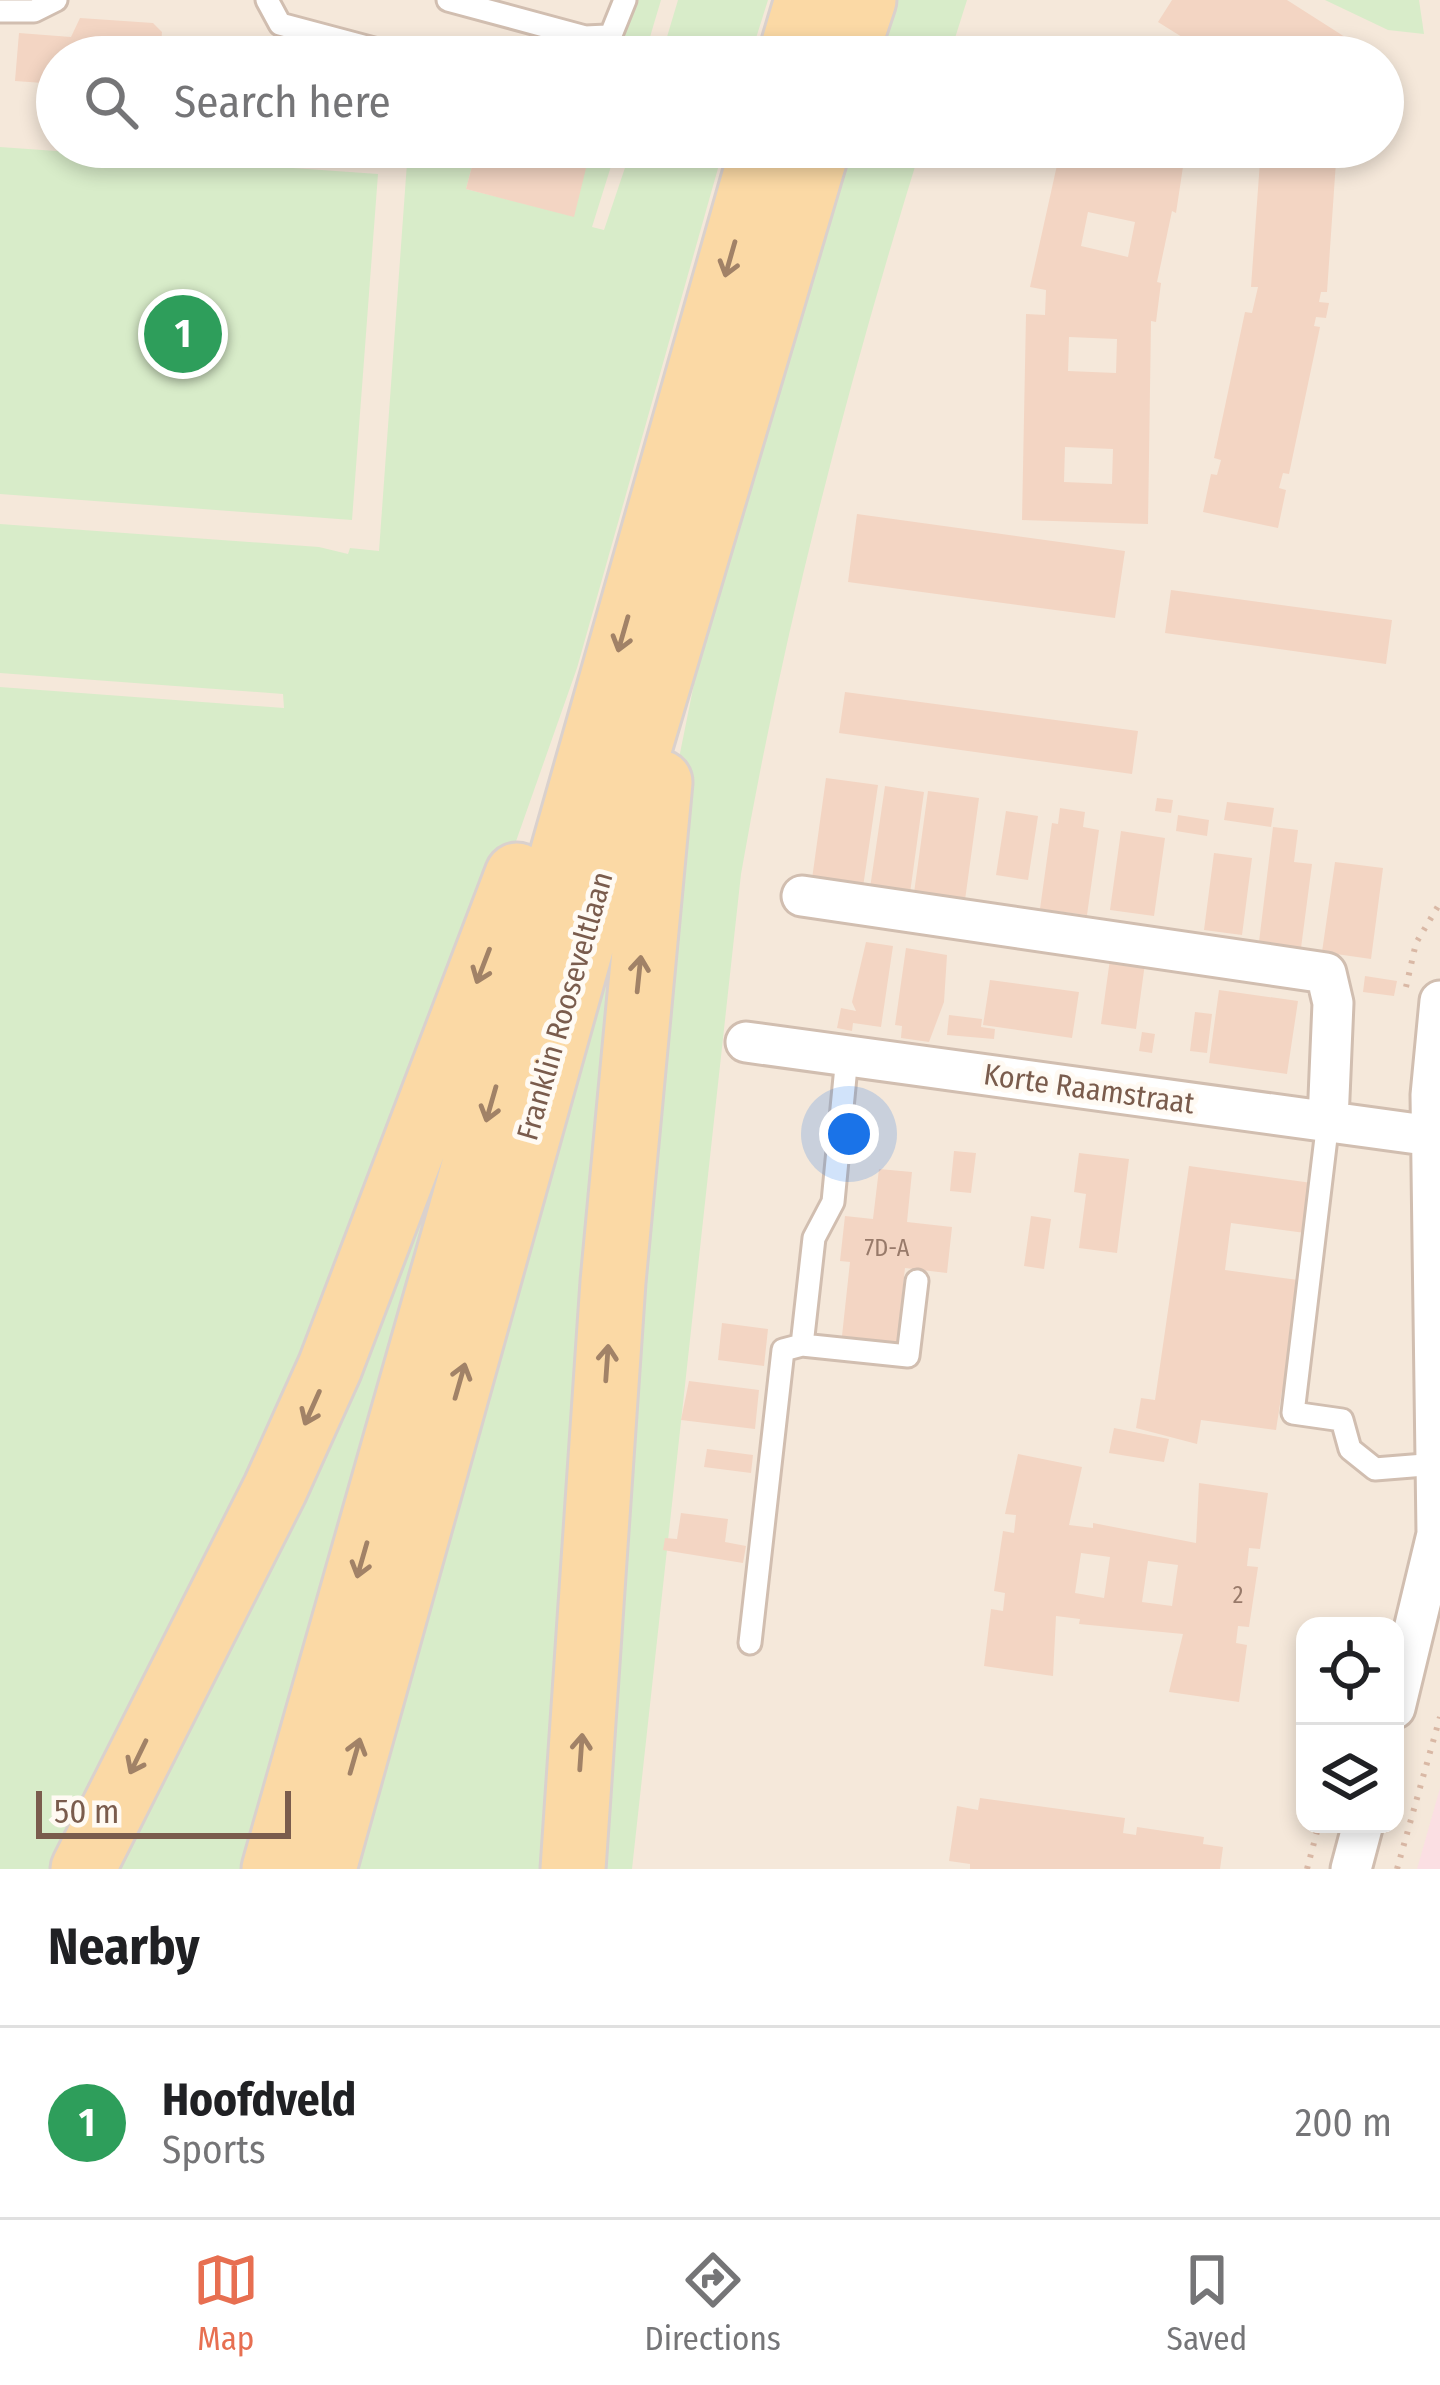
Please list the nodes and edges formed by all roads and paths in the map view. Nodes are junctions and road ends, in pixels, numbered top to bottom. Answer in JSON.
{"nodes":[{"id":1,"x":56,"y":0,"type":"edge"},
{"id":2,"x":267,"y":0,"type":"edge"},
{"id":3,"x":448,"y":0,"type":"edge"},
{"id":4,"x":625,"y":0,"type":"edge"},
{"id":5,"x":807,"y":0,"type":"edge"},
{"id":6,"x":864,"y":0,"type":"edge"},
{"id":7,"x":0,"y":11,"type":"edge"},
{"id":8,"x":327,"y":36,"type":"edge"},
{"id":9,"x":581,"y":36,"type":"edge"},
{"id":10,"x":609,"y":36,"type":"edge"},
{"id":11,"x":796,"y":36,"type":"edge"},
{"id":12,"x":852,"y":36,"type":"edge"},
{"id":13,"x":757,"y":168,"type":"edge"},
{"id":14,"x":812,"y":168,"type":"edge"},
{"id":15,"x":722,"y":472,"type":"junction"},
{"id":16,"x":602,"y":708,"type":"junction"},
{"id":17,"x":802,"y":896,"type":"dead end"},
{"id":18,"x":1440,"y":1001,"type":"edge"},
{"id":19,"x":746,"y":1042,"type":"dead end"},
{"id":20,"x":847,"y":1056,"type":"junction"},
{"id":21,"x":1328,"y":1121,"type":"junction"},
{"id":22,"x":1432,"y":1136,"type":"junction"},
{"id":23,"x":917,"y":1281,"type":"dead end"},
{"id":24,"x":802,"y":1346,"type":"junction"},
{"id":25,"x":1438,"y":1464,"type":"edge"},
{"id":26,"x":750,"y":1642,"type":"dead end"},
{"id":27,"x":1404,"y":1673,"type":"edge"},
{"id":28,"x":1440,"y":1717,"type":"edge"},
{"id":29,"x":1317,"y":1833,"type":"edge"},
{"id":30,"x":1361,"y":1833,"type":"edge"},
{"id":31,"x":82,"y":1869,"type":"edge"},
{"id":32,"x":274,"y":1869,"type":"edge"},
{"id":33,"x":324,"y":1869,"type":"edge"},
{"id":34,"x":573,"y":1869,"type":"edge"},
{"id":35,"x":1307,"y":1869,"type":"edge"},
{"id":36,"x":1351,"y":1869,"type":"edge"},
{"id":37,"x":1397,"y":1869,"type":"edge"}],
"edges":[{"from":1,"to":7,"type":"lane"},
{"from":2,"to":8,"type":"lane"},
{"from":3,"to":9,"type":"lane"},
{"from":4,"to":10,"type":"lane"},
{"from":5,"to":11,"type":"main road"},
{"from":6,"to":12,"type":"main road"},
{"from":13,"to":16,"type":"main road","name":"Franklin Rooseveltlaan","one_way":true},
{"from":14,"to":15,"type":"main road","name":"Franklin Rooseveltlaan"},
{"from":33,"to":15,"type":"main road","name":"Franklin Rooseveltlaan","one_way":true},
{"from":34,"to":15,"type":"main road","one_way":true},
{"from":16,"to":31,"type":"main road","one_way":true},
{"from":16,"to":32,"type":"main road","name":"Franklin Rooseveltlaan","one_way":true},
{"from":17,"to":21,"type":"street"},
{"from":18,"to":22,"type":"street"},
{"from":19,"to":20,"type":"street","name":"Korte Raamstraat"},
{"from":20,"to":21,"type":"street","name":"Korte Raamstraat"},
{"from":20,"to":24,"type":"lane"},
{"from":21,"to":22,"type":"street","name":"Korte Raamstraat"},
{"from":21,"to":25,"type":"lane"},
{"from":22,"to":25,"type":"street"},
{"from":23,"to":24,"type":"lane"},
{"from":24,"to":26,"type":"lane"},
{"from":25,"to":27,"type":"street"},
{"from":28,"to":37,"type":"path"},
{"from":29,"to":35,"type":"path"},
{"from":30,"to":36,"type":"street"}]}
